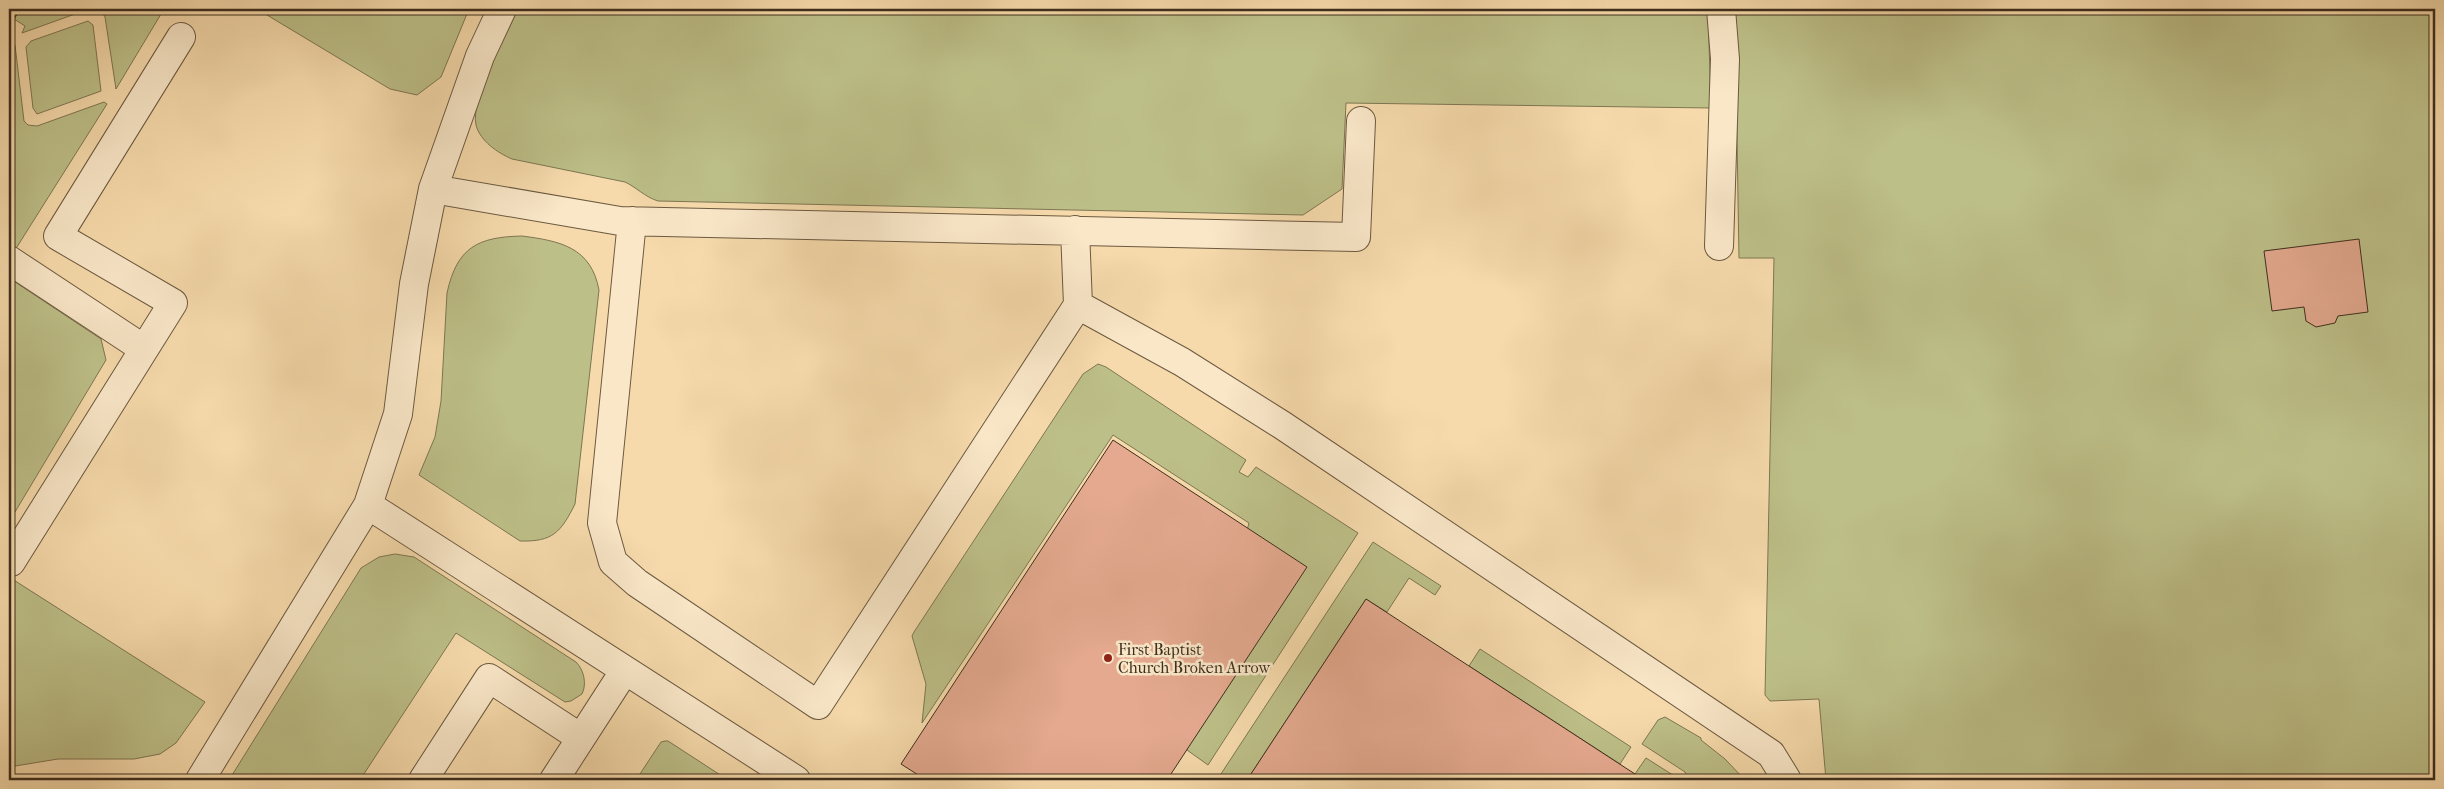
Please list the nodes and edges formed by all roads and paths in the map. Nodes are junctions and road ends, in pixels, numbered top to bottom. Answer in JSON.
{"nodes":[{"id":1,"x":502,"y":9,"type":"edge"},
{"id":2,"x":1721,"y":9,"type":"edge"},
{"id":3,"x":181,"y":36,"type":"dead end"},
{"id":4,"x":1361,"y":121,"type":"dead end"},
{"id":5,"x":433,"y":189,"type":"junction"},
{"id":6,"x":632,"y":221,"type":"junction"},
{"id":7,"x":1075,"y":230,"type":"junction"},
{"id":8,"x":1719,"y":246,"type":"dead end"},
{"id":9,"x":9,"y":260,"type":"edge"},
{"id":10,"x":1078,"y":305,"type":"junction"},
{"id":11,"x":144,"y":349,"type":"junction"},
{"id":12,"x":368,"y":505,"type":"junction"},
{"id":13,"x":11,"y":562,"type":"dead end"},
{"id":14,"x":625,"y":670,"type":"junction"},
{"id":15,"x":581,"y":738,"type":"junction"},
{"id":16,"x":200,"y":780,"type":"edge"},
{"id":17,"x":423,"y":780,"type":"edge"},
{"id":18,"x":554,"y":780,"type":"edge"},
{"id":19,"x":796,"y":780,"type":"edge"},
{"id":20,"x":1787,"y":780,"type":"edge"}],
"edges":[{"from":1,"to":5,"type":"lane"},
{"from":2,"to":8,"type":"lane"},
{"from":3,"to":11,"type":"lane"},
{"from":4,"to":7,"type":"lane"},
{"from":5,"to":6,"type":"lane"},
{"from":5,"to":12,"type":"lane"},
{"from":6,"to":7,"type":"lane"},
{"from":6,"to":10,"type":"lane"},
{"from":7,"to":10,"type":"lane"},
{"from":9,"to":11,"type":"lane"},
{"from":10,"to":20,"type":"lane"},
{"from":11,"to":13,"type":"lane"},
{"from":12,"to":14,"type":"lane"},
{"from":12,"to":16,"type":"lane"},
{"from":14,"to":15,"type":"lane"},
{"from":14,"to":19,"type":"lane"},
{"from":15,"to":17,"type":"lane"},
{"from":15,"to":18,"type":"lane"}]}
